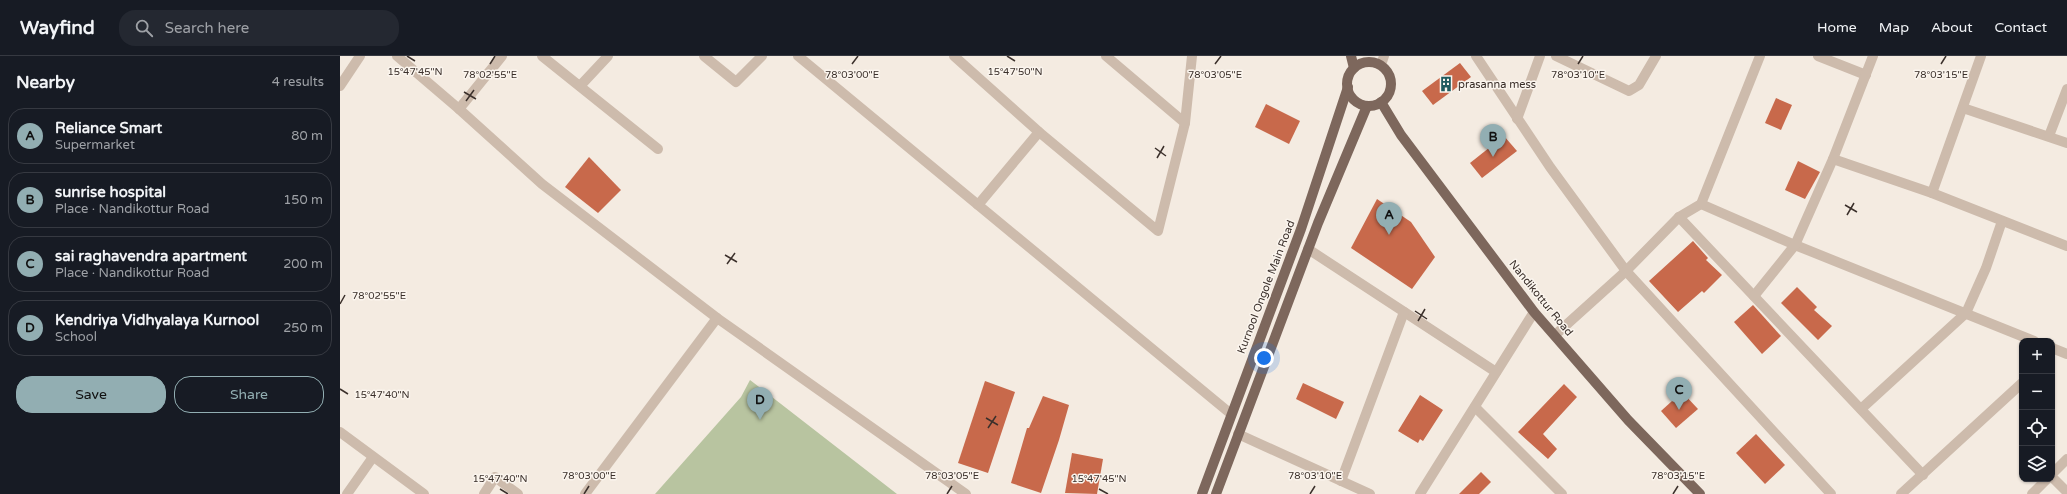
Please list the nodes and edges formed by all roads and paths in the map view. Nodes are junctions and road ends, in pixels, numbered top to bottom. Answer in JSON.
{"nodes":[{"id":1,"x":360,"y":56,"type":"edge"},
{"id":2,"x":397,"y":56,"type":"edge"},
{"id":3,"x":502,"y":56,"type":"edge"},
{"id":4,"x":542,"y":56,"type":"edge"},
{"id":5,"x":608,"y":56,"type":"edge"},
{"id":6,"x":704,"y":56,"type":"edge"},
{"id":7,"x":762,"y":56,"type":"edge"},
{"id":8,"x":798,"y":56,"type":"edge"},
{"id":9,"x":954,"y":56,"type":"edge"},
{"id":10,"x":1106,"y":56,"type":"edge"},
{"id":11,"x":1192,"y":56,"type":"edge"},
{"id":12,"x":1351,"y":56,"type":"edge"},
{"id":13,"x":1476,"y":56,"type":"edge"},
{"id":14,"x":1540,"y":56,"type":"edge"},
{"id":15,"x":1556,"y":56,"type":"edge"},
{"id":16,"x":1656,"y":56,"type":"edge"},
{"id":17,"x":1760,"y":56,"type":"edge"},
{"id":18,"x":1818,"y":56,"type":"edge"},
{"id":19,"x":1873,"y":56,"type":"edge"},
{"id":20,"x":1980,"y":56,"type":"edge"},
{"id":21,"x":1378,"y":60,"type":"edge"},
{"id":22,"x":1354,"y":68,"type":"junction"},
{"id":23,"x":1866,"y":75,"type":"junction"},
{"id":24,"x":340,"y":86,"type":"edge"},
{"id":25,"x":580,"y":86,"type":"junction"},
{"id":26,"x":1348,"y":88,"type":"junction"},
{"id":27,"x":2067,"y":90,"type":"edge"},
{"id":28,"x":1381,"y":102,"type":"junction"},
{"id":29,"x":1368,"y":106,"type":"junction"},
{"id":30,"x":1963,"y":108,"type":"junction"},
{"id":31,"x":459,"y":109,"type":"junction"},
{"id":32,"x":1517,"y":120,"type":"junction"},
{"id":33,"x":1185,"y":123,"type":"junction"},
{"id":34,"x":1039,"y":132,"type":"junction"},
{"id":35,"x":2049,"y":136,"type":"junction"},
{"id":36,"x":2067,"y":143,"type":"edge"},
{"id":37,"x":658,"y":149,"type":"dead end"},
{"id":38,"x":1833,"y":159,"type":"junction"},
{"id":39,"x":1932,"y":193,"type":"junction"},
{"id":40,"x":1701,"y":204,"type":"junction"},
{"id":41,"x":978,"y":205,"type":"junction"},
{"id":42,"x":1679,"y":217,"type":"junction"},
{"id":43,"x":2002,"y":221,"type":"junction"},
{"id":44,"x":1795,"y":245,"type":"junction"},
{"id":45,"x":2067,"y":246,"type":"edge"},
{"id":46,"x":1308,"y":249,"type":"junction"},
{"id":47,"x":1626,"y":271,"type":"junction"},
{"id":48,"x":1754,"y":296,"type":"junction"},
{"id":49,"x":1404,"y":312,"type":"junction"},
{"id":50,"x":1534,"y":312,"type":"junction"},
{"id":51,"x":1966,"y":314,"type":"junction"},
{"id":52,"x":717,"y":318,"type":"junction"},
{"id":53,"x":1555,"y":335,"type":"junction"},
{"id":54,"x":2026,"y":338,"type":"edge"},
{"id":55,"x":2055,"y":351,"type":"edge"},
{"id":56,"x":2067,"y":354,"type":"edge"},
{"id":57,"x":1496,"y":372,"type":"junction"},
{"id":58,"x":2019,"y":386,"type":"edge"},
{"id":59,"x":1474,"y":407,"type":"junction"},
{"id":60,"x":1861,"y":410,"type":"junction"},
{"id":61,"x":1231,"y":414,"type":"junction"},
{"id":62,"x":340,"y":432,"type":"edge"},
{"id":63,"x":1238,"y":434,"type":"junction"},
{"id":64,"x":373,"y":457,"type":"junction"},
{"id":65,"x":2067,"y":460,"type":"edge"},
{"id":66,"x":2055,"y":472,"type":"edge"},
{"id":67,"x":1923,"y":475,"type":"junction"},
{"id":68,"x":2055,"y":478,"type":"edge"},
{"id":69,"x":1341,"y":481,"type":"junction"},
{"id":70,"x":2044,"y":482,"type":"edge"},
{"id":71,"x":2067,"y":492,"type":"edge"},
{"id":72,"x":347,"y":494,"type":"edge"},
{"id":73,"x":424,"y":494,"type":"edge"},
{"id":74,"x":484,"y":494,"type":"edge"},
{"id":75,"x":518,"y":494,"type":"edge"},
{"id":76,"x":585,"y":494,"type":"edge"},
{"id":77,"x":966,"y":494,"type":"edge"},
{"id":78,"x":1202,"y":494,"type":"edge"},
{"id":79,"x":1216,"y":494,"type":"edge"},
{"id":80,"x":1370,"y":494,"type":"edge"},
{"id":81,"x":1420,"y":494,"type":"edge"},
{"id":82,"x":1562,"y":494,"type":"edge"},
{"id":83,"x":1700,"y":494,"type":"edge"},
{"id":84,"x":1831,"y":494,"type":"edge"},
{"id":85,"x":1901,"y":494,"type":"edge"},
{"id":86,"x":2032,"y":494,"type":"edge"}],
"edges":[{"from":1,"to":24,"type":"street"},
{"from":2,"to":31,"type":"street"},
{"from":3,"to":31,"type":"street"},
{"from":4,"to":25,"type":"street"},
{"from":5,"to":25,"type":"street"},
{"from":6,"to":7,"type":"street"},
{"from":8,"to":41,"type":"street"},
{"from":9,"to":34,"type":"street"},
{"from":10,"to":33,"type":"street"},
{"from":11,"to":33,"type":"street"},
{"from":12,"to":22,"type":"main road"},
{"from":13,"to":32,"type":"street"},
{"from":14,"to":32,"type":"street"},
{"from":15,"to":16,"type":"street"},
{"from":17,"to":40,"type":"street"},
{"from":18,"to":23,"type":"street"},
{"from":19,"to":23,"type":"street"},
{"from":20,"to":30,"type":"street"},
{"from":21,"to":22,"type":"main road"},
{"from":21,"to":28,"type":"main road"},
{"from":22,"to":26,"type":"main road"},
{"from":23,"to":38,"type":"street"},
{"from":25,"to":37,"type":"street"},
{"from":26,"to":29,"type":"main road"},
{"from":26,"to":61,"type":"main road","name":"Kurnool Ongole Main Road"},
{"from":27,"to":35,"type":"street"},
{"from":28,"to":29,"type":"main road"},
{"from":28,"to":50,"type":"main road","name":"Nandikottur Road"},
{"from":29,"to":46,"type":"main road"},
{"from":30,"to":35,"type":"street"},
{"from":30,"to":39,"type":"street"},
{"from":31,"to":52,"type":"street"},
{"from":32,"to":47,"type":"street"},
{"from":33,"to":34,"type":"street"},
{"from":34,"to":41,"type":"street"},
{"from":35,"to":36,"type":"street"},
{"from":38,"to":39,"type":"street"},
{"from":38,"to":44,"type":"street"},
{"from":39,"to":43,"type":"street"},
{"from":40,"to":42,"type":"street"},
{"from":40,"to":44,"type":"street"},
{"from":41,"to":61,"type":"street"},
{"from":42,"to":47,"type":"street"},
{"from":42,"to":48,"type":"street"},
{"from":43,"to":45,"type":"street"},
{"from":43,"to":51,"type":"street"},
{"from":44,"to":48,"type":"street"},
{"from":44,"to":51,"type":"street"},
{"from":46,"to":49,"type":"street"},
{"from":46,"to":63,"type":"main road"},
{"from":47,"to":53,"type":"street"},
{"from":47,"to":84,"type":"street"},
{"from":48,"to":60,"type":"street"},
{"from":49,"to":57,"type":"street"},
{"from":49,"to":69,"type":"street"},
{"from":50,"to":53,"type":"main road","name":"Nandikottur Road"},
{"from":50,"to":57,"type":"street"},
{"from":51,"to":54,"type":"street"},
{"from":51,"to":60,"type":"street"},
{"from":52,"to":76,"type":"street"},
{"from":52,"to":77,"type":"street"},
{"from":53,"to":83,"type":"main road","name":"Nandikottur Road"},
{"from":55,"to":56,"type":"street"},
{"from":57,"to":59,"type":"street"},
{"from":58,"to":67,"type":"street"},
{"from":59,"to":81,"type":"street"},
{"from":59,"to":82,"type":"street"},
{"from":60,"to":67,"type":"street"},
{"from":61,"to":78,"type":"main road","name":"Kurnool Ongole Main Road"},
{"from":62,"to":64,"type":"street"},
{"from":63,"to":69,"type":"street"},
{"from":63,"to":79,"type":"main road"},
{"from":64,"to":72,"type":"street"},
{"from":64,"to":73,"type":"street"},
{"from":65,"to":66,"type":"street"},
{"from":67,"to":85,"type":"street"},
{"from":68,"to":71,"type":"street"},
{"from":69,"to":80,"type":"street"},
{"from":70,"to":86,"type":"street"},
{"from":74,"to":75,"type":"street"}]}
